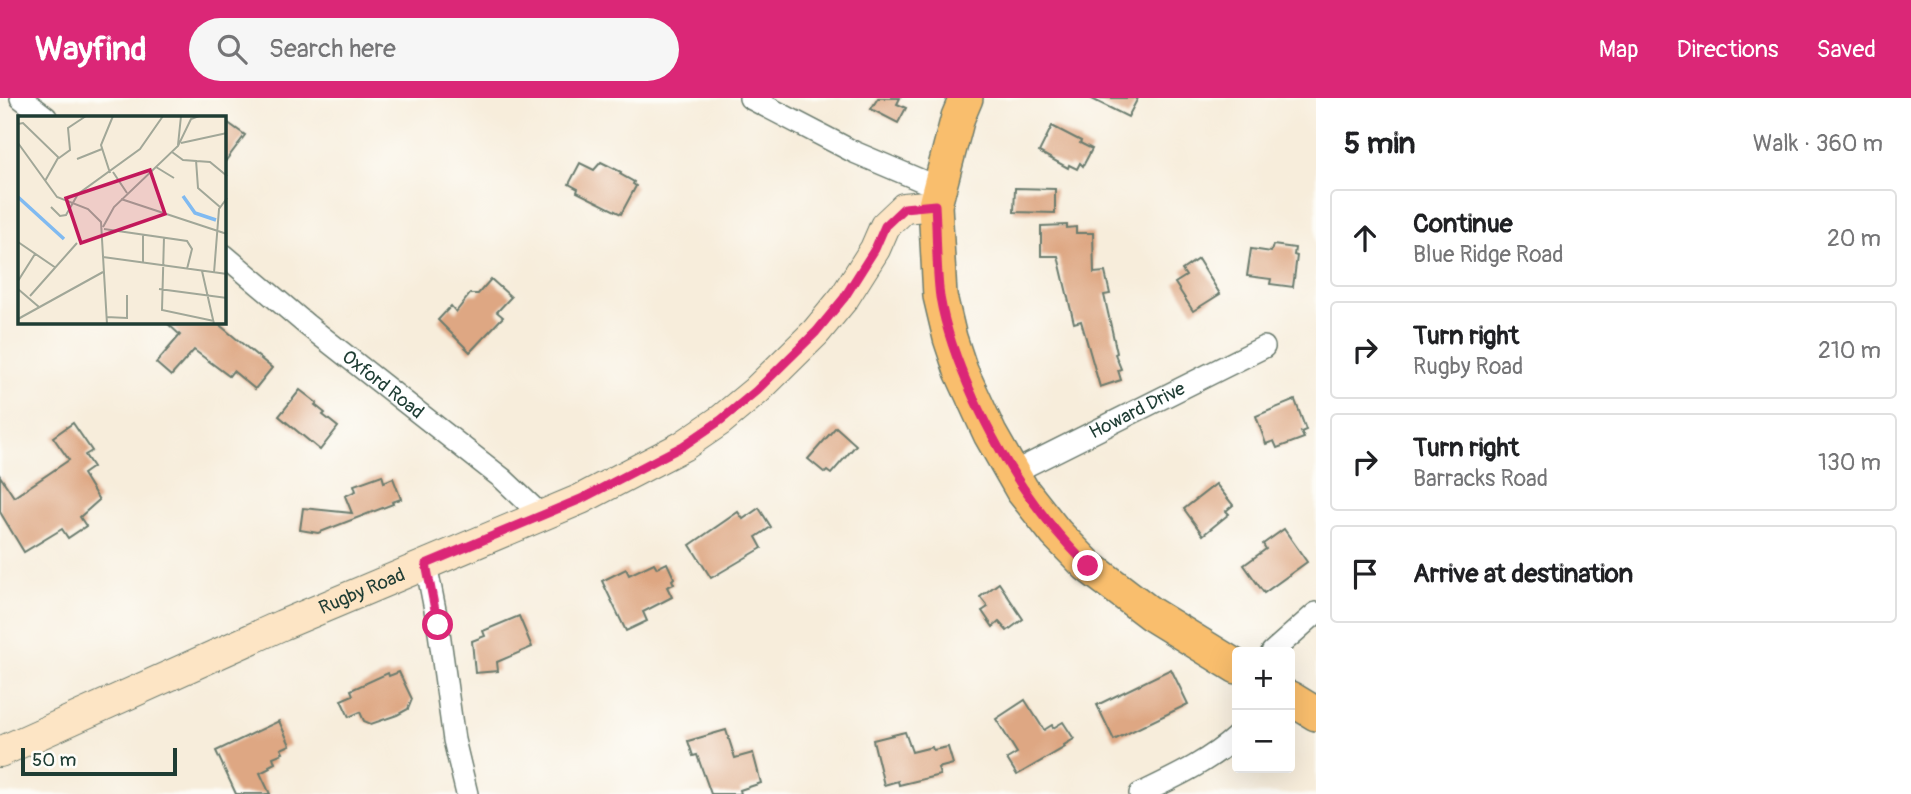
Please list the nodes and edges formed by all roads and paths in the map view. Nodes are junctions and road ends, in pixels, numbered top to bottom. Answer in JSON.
{"nodes":[{"id":1,"x":22,"y":98,"type":"edge"},
{"id":2,"x":750,"y":98,"type":"edge"},
{"id":3,"x":966,"y":98,"type":"edge"},
{"id":4,"x":45,"y":116,"type":"edge"},
{"id":5,"x":937,"y":197,"type":"junction"},
{"id":6,"x":226,"y":257,"type":"edge"},
{"id":7,"x":1264,"y":347,"type":"dead end"},
{"id":8,"x":1012,"y":473,"type":"junction"},
{"id":9,"x":541,"y":515,"type":"junction"},
{"id":10,"x":426,"y":564,"type":"junction"},
{"id":11,"x":1316,"y":613,"type":"edge"},
{"id":12,"x":1278,"y":647,"type":"edge"},
{"id":13,"x":1232,"y":664,"type":"edge"},
{"id":14,"x":1295,"y":701,"type":"edge"},
{"id":15,"x":1316,"y":714,"type":"edge"},
{"id":16,"x":1232,"y":740,"type":"edge"},
{"id":17,"x":0,"y":752,"type":"edge"},
{"id":18,"x":467,"y":794,"type":"edge"},
{"id":19,"x":1140,"y":794,"type":"edge"}],
"edges":[{"from":1,"to":4,"type":"street"},
{"from":2,"to":5,"type":"street"},
{"from":3,"to":5,"type":"main road"},
{"from":5,"to":8,"type":"main road"},
{"from":5,"to":9,"type":"street","name":"Rugby Road"},
{"from":6,"to":9,"type":"street","name":"Oxford Road"},
{"from":7,"to":8,"type":"street","name":"Howard Drive"},
{"from":8,"to":13,"type":"main road"},
{"from":9,"to":10,"type":"street","name":"Rugby Road"},
{"from":10,"to":17,"type":"street","name":"Rugby Road"},
{"from":10,"to":18,"type":"street"},
{"from":11,"to":12,"type":"street"},
{"from":14,"to":15,"type":"main road"},
{"from":16,"to":19,"type":"street"}]}
